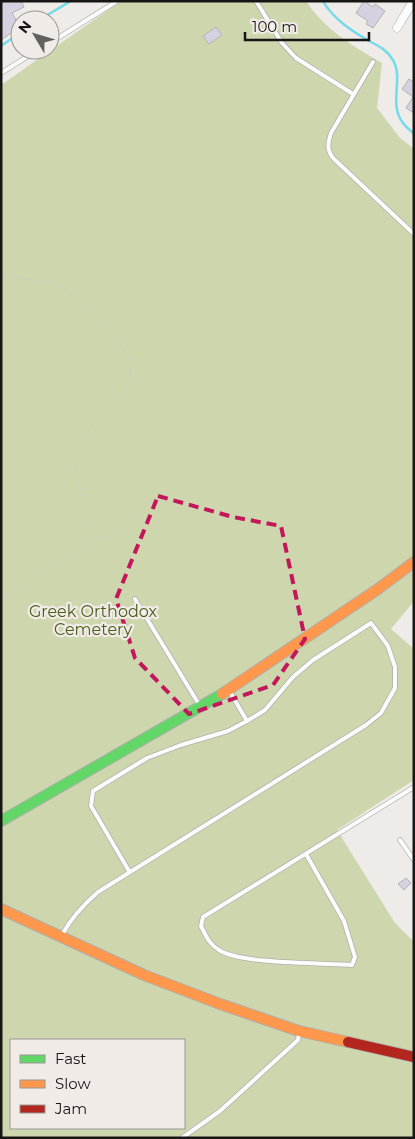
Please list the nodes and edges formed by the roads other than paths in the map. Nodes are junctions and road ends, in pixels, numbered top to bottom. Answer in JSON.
{"nodes":[{"id":1,"x":117,"y":1,"type":"edge"},
{"id":2,"x":256,"y":1,"type":"edge"},
{"id":3,"x":413,"y":1,"type":"edge"},
{"id":4,"x":397,"y":28,"type":"dead end"},
{"id":5,"x":60,"y":37,"type":"edge"},
{"id":6,"x":22,"y":60,"type":"edge"},
{"id":7,"x":373,"y":62,"type":"dead end"},
{"id":8,"x":1,"y":73,"type":"edge"},
{"id":9,"x":353,"y":94,"type":"junction"},
{"id":10,"x":414,"y":234,"type":"edge"},
{"id":11,"x":414,"y":562,"type":"edge"},
{"id":12,"x":135,"y":599,"type":"dead end"},
{"id":13,"x":228,"y":690,"type":"junction"},
{"id":14,"x":200,"y":706,"type":"junction"},
{"id":15,"x":247,"y":721,"type":"junction"},
{"id":16,"x":414,"y":786,"type":"edge"},
{"id":17,"x":2,"y":818,"type":"edge"},
{"id":18,"x":400,"y":840,"type":"dead end"},
{"id":19,"x":306,"y":854,"type":"junction"},
{"id":20,"x":414,"y":860,"type":"edge"},
{"id":21,"x":130,"y":871,"type":"junction"},
{"id":22,"x":1,"y":910,"type":"edge"},
{"id":23,"x":61,"y":937,"type":"junction"},
{"id":24,"x":299,"y":1031,"type":"junction"},
{"id":25,"x":414,"y":1058,"type":"edge"},
{"id":26,"x":182,"y":1138,"type":"edge"}],
"edges":[{"from":1,"to":5,"type":"lane"},
{"from":2,"to":9,"type":"lane"},
{"from":3,"to":4,"type":"street"},
{"from":6,"to":8,"type":"lane"},
{"from":7,"to":9,"type":"lane"},
{"from":9,"to":10,"type":"lane"},
{"from":11,"to":13,"type":"street"},
{"from":12,"to":14,"type":"lane"},
{"from":13,"to":14,"type":"street"},
{"from":13,"to":15,"type":"lane"},
{"from":14,"to":17,"type":"street"},
{"from":15,"to":21,"type":"lane"},
{"from":15,"to":21,"type":"lane"},
{"from":16,"to":19,"type":"lane"},
{"from":18,"to":20,"type":"lane"},
{"from":19,"to":19,"type":"lane"},
{"from":21,"to":23,"type":"lane"},
{"from":22,"to":23,"type":"street"},
{"from":23,"to":24,"type":"street"},
{"from":24,"to":25,"type":"street"},
{"from":24,"to":26,"type":"lane"}]}
